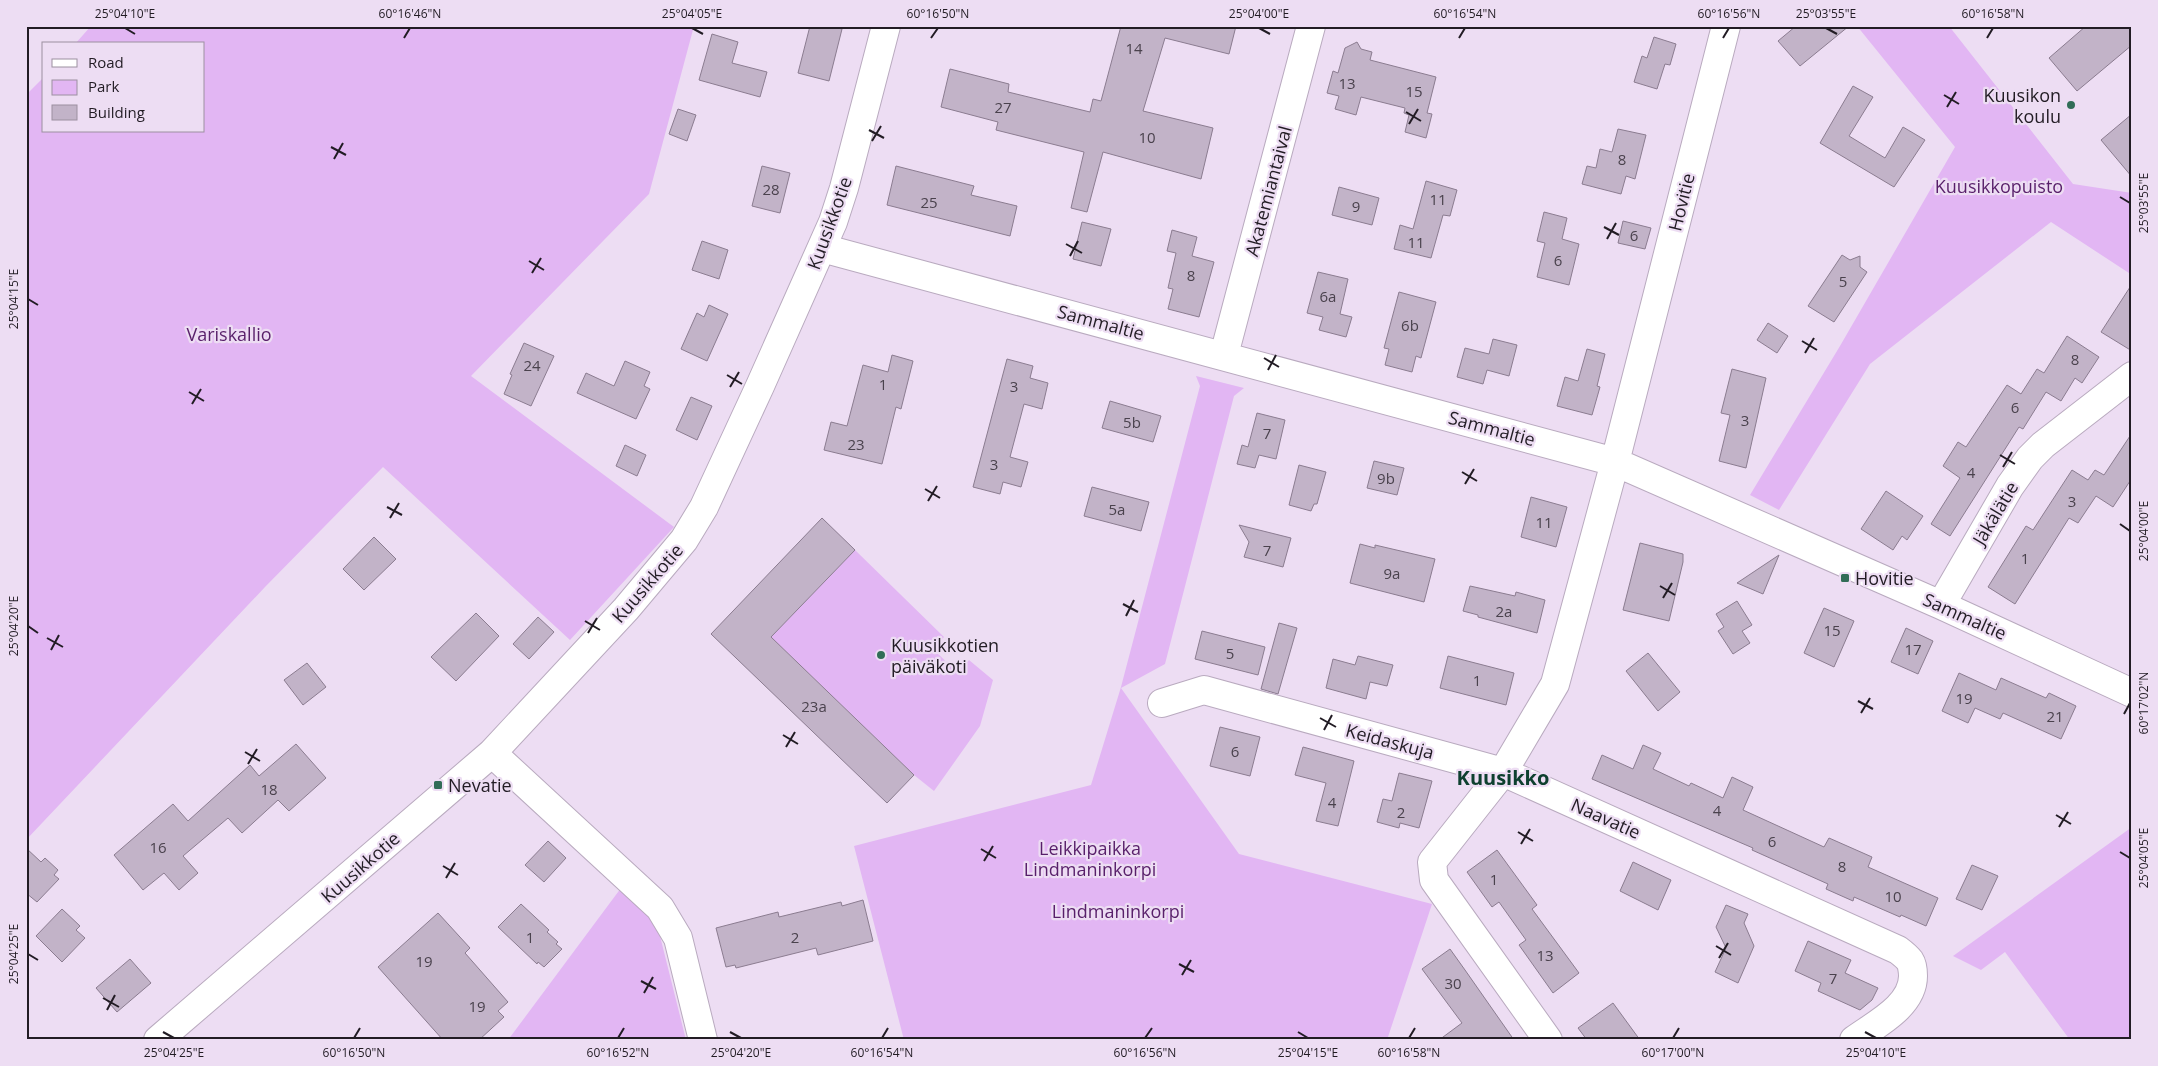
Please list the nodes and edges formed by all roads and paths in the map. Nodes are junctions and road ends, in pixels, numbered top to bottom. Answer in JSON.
{"nodes":[{"id":1,"x":886,"y":26,"type":"edge"},
{"id":2,"x":1311,"y":26,"type":"edge"},
{"id":3,"x":1726,"y":26,"type":"edge"},
{"id":4,"x":822,"y":248,"type":"junction"},
{"id":5,"x":1224,"y":355,"type":"junction"},
{"id":6,"x":2132,"y":376,"type":"edge"},
{"id":7,"x":1615,"y":462,"type":"junction"},
{"id":8,"x":1941,"y":605,"type":"junction"},
{"id":9,"x":2132,"y":693,"type":"edge"},
{"id":10,"x":1162,"y":704,"type":"dead end"},
{"id":11,"x":492,"y":753,"type":"junction"},
{"id":12,"x":1503,"y":772,"type":"junction"},
{"id":13,"x":158,"y":1040,"type":"edge"},
{"id":14,"x":703,"y":1040,"type":"edge"},
{"id":15,"x":1548,"y":1040,"type":"edge"},
{"id":16,"x":1854,"y":1040,"type":"edge"}],
"edges":[{"from":1,"to":4,"type":"street","name":"Kuusikkotie"},
{"from":2,"to":5,"type":"street","name":"Akatemiantaival"},
{"from":3,"to":7,"type":"street","name":"Hovitie"},
{"from":4,"to":5,"type":"street","name":"Sammaltie"},
{"from":4,"to":11,"type":"street","name":"Kuusikkotie"},
{"from":5,"to":7,"type":"street","name":"Sammaltie"},
{"from":6,"to":8,"type":"street","name":"Jäkälätie"},
{"from":7,"to":8,"type":"street","name":"Sammaltie"},
{"from":7,"to":12,"type":"street","name":"Hovitie"},
{"from":8,"to":9,"type":"street","name":"Sammaltie"},
{"from":10,"to":12,"type":"street","name":"Keidaskuja"},
{"from":11,"to":13,"type":"street","name":"Kuusikkotie"},
{"from":11,"to":14,"type":"street"},
{"from":12,"to":15,"type":"street"},
{"from":12,"to":16,"type":"street","name":"Naavatie"}]}
